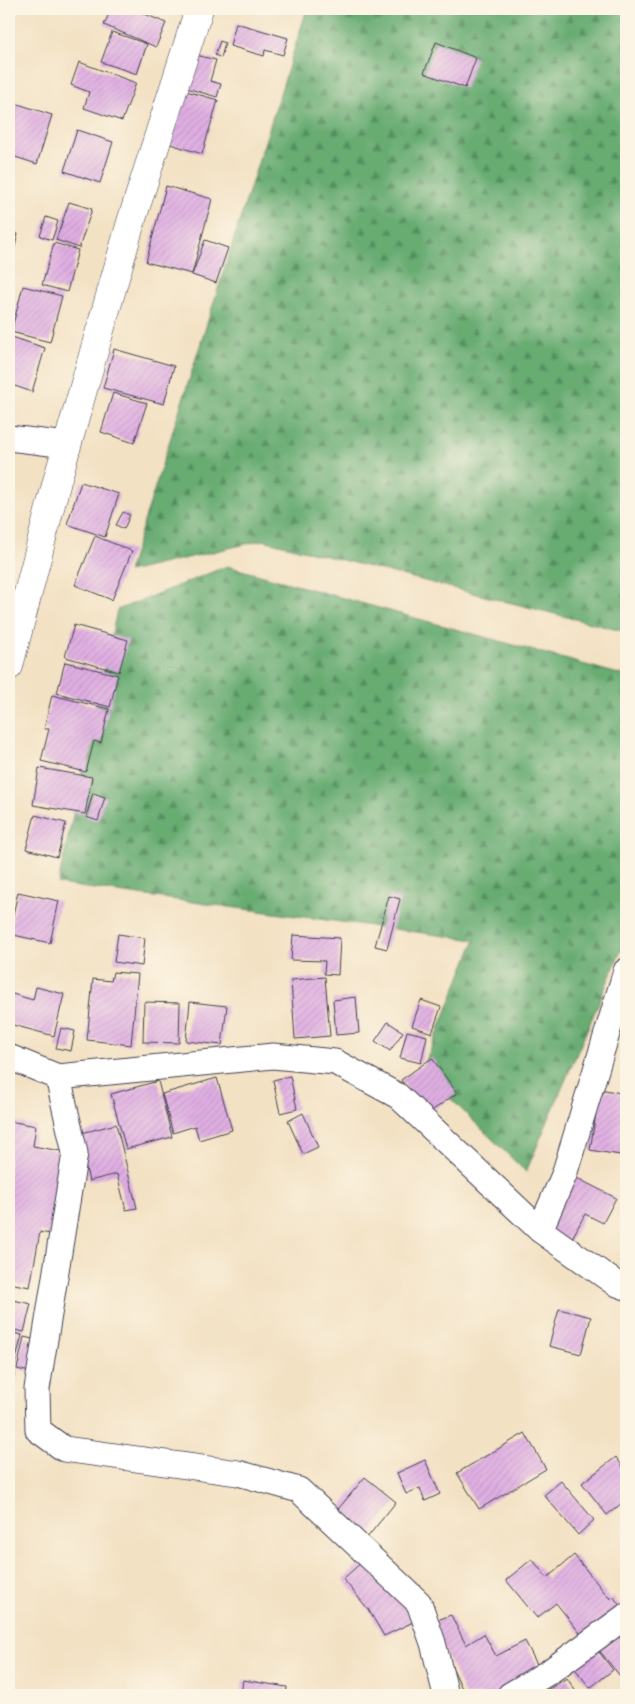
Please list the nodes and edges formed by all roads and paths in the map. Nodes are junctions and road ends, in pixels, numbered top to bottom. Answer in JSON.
{"nodes":[{"id":1,"x":199,"y":9,"type":"edge"},
{"id":2,"x":9,"y":438,"type":"edge"},
{"id":3,"x":67,"y":445,"type":"junction"},
{"id":4,"x":9,"y":666,"type":"edge"},
{"id":5,"x":626,"y":971,"type":"edge"},
{"id":6,"x":9,"y":1057,"type":"edge"},
{"id":7,"x":58,"y":1076,"type":"junction"},
{"id":8,"x":540,"y":1230,"type":"junction"},
{"id":9,"x":626,"y":1286,"type":"edge"},
{"id":10,"x":626,"y":1616,"type":"edge"},
{"id":11,"x":446,"y":1695,"type":"edge"},
{"id":12,"x":510,"y":1695,"type":"edge"}],
"edges":[{"from":1,"to":3,"type":"street"},
{"from":2,"to":3,"type":"street"},
{"from":3,"to":4,"type":"street"},
{"from":5,"to":8,"type":"street"},
{"from":6,"to":7,"type":"street"},
{"from":7,"to":8,"type":"street"},
{"from":7,"to":11,"type":"street"},
{"from":8,"to":9,"type":"street"},
{"from":10,"to":12,"type":"street"}]}
